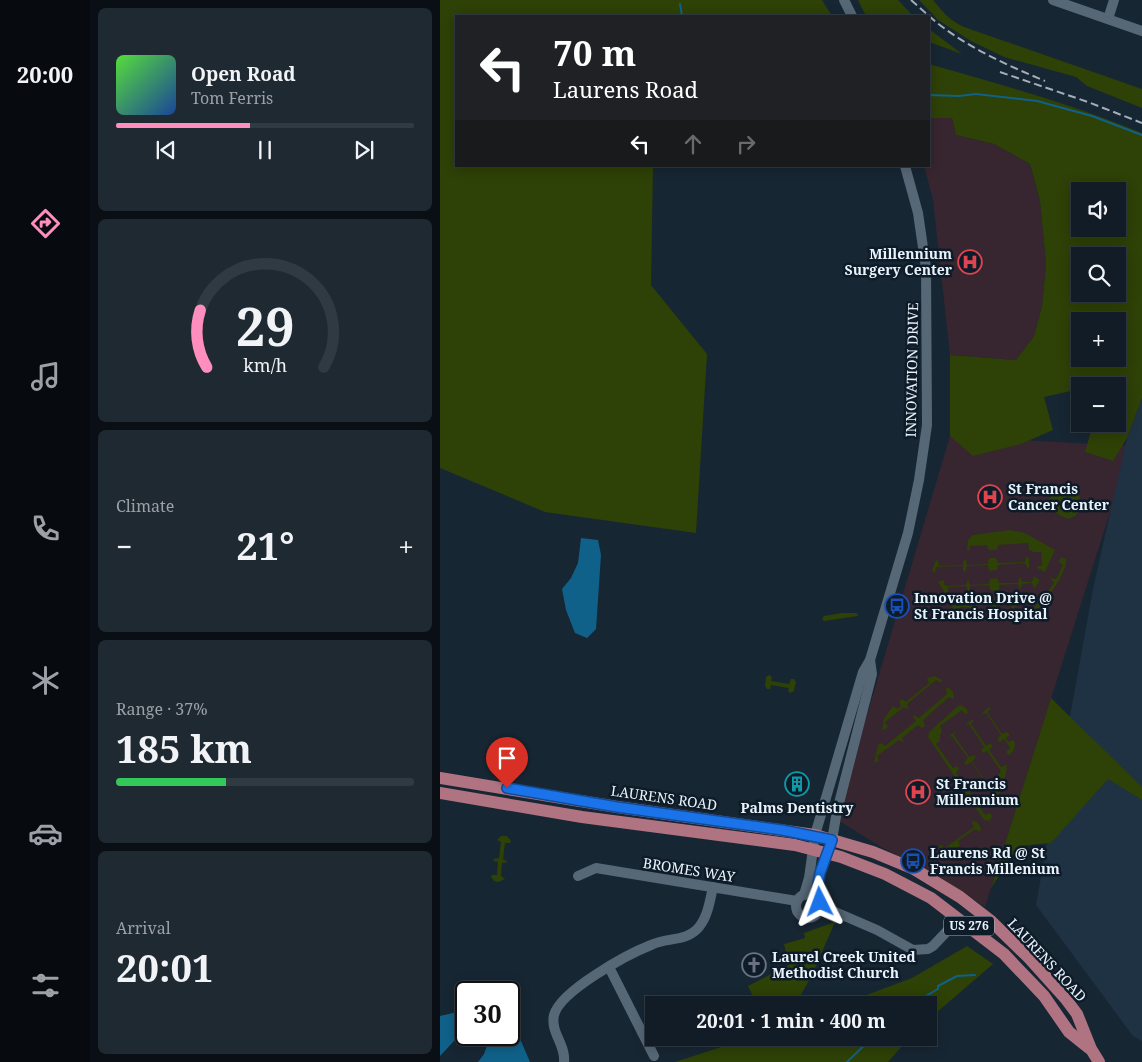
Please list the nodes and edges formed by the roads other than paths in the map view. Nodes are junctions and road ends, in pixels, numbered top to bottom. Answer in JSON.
{"nodes":[{"id":1,"x":844,"y":0,"type":"edge"},
{"id":2,"x":1053,"y":0,"type":"edge"},
{"id":3,"x":1114,"y":0,"type":"edge"},
{"id":4,"x":852,"y":15,"type":"edge"},
{"id":5,"x":1108,"y":19,"type":"junction"},
{"id":6,"x":1142,"y":31,"type":"edge"},
{"id":7,"x":905,"y":167,"type":"edge"},
{"id":8,"x":870,"y":660,"type":"junction"},
{"id":9,"x":440,"y":780,"type":"edge"},
{"id":10,"x":440,"y":793,"type":"edge"},
{"id":11,"x":617,"y":807,"type":"junction"},
{"id":12,"x":616,"y":822,"type":"junction"},
{"id":13,"x":815,"y":835,"type":"junction"},
{"id":14,"x":832,"y":840,"type":"junction"},
{"id":15,"x":813,"y":850,"type":"junction"},
{"id":16,"x":826,"y":853,"type":"junction"},
{"id":17,"x":578,"y":876,"type":"dead end"},
{"id":18,"x":713,"y":887,"type":"junction"},
{"id":19,"x":816,"y":896,"type":"junction"},
{"id":20,"x":800,"y":898,"type":"junction"},
{"id":21,"x":820,"y":908,"type":"junction"},
{"id":22,"x":949,"y":911,"type":"junction"},
{"id":23,"x":967,"y":924,"type":"junction"},
{"id":24,"x":952,"y":928,"type":"junction"},
{"id":25,"x":609,"y":967,"type":"junction"},
{"id":26,"x":645,"y":1030,"type":"edge"},
{"id":27,"x":642,"y":1032,"type":"junction"},
{"id":28,"x":1091,"y":1049,"type":"junction"},
{"id":29,"x":654,"y":1056,"type":"dead end"},
{"id":30,"x":564,"y":1062,"type":"edge"},
{"id":31,"x":1099,"y":1062,"type":"edge"}],
"edges":[{"from":1,"to":4,"type":"street"},
{"from":2,"to":5,"type":"street"},
{"from":3,"to":5,"type":"street"},
{"from":5,"to":6,"type":"street"},
{"from":7,"to":8,"type":"street","name":"INNOVATION DRIVE"},
{"from":8,"to":13,"type":"street","name":"INNOVATION DRIVE"},
{"from":8,"to":14,"type":"street","name":"INNOVATION DRIVE"},
{"from":9,"to":11,"type":"main road","name":"LAURENS ROAD","number":"US 276"},
{"from":10,"to":12,"type":"main road","name":"LAURENS ROAD","number":"US 276"},
{"from":11,"to":12,"type":"main road"},
{"from":11,"to":13,"type":"main road","name":"LAURENS ROAD","number":"US 276"},
{"from":12,"to":15,"type":"main road","name":"LAURENS ROAD","number":"US 276"},
{"from":13,"to":14,"type":"main road","name":"LAURENS ROAD","number":"US 276"},
{"from":13,"to":15,"type":"street","name":"INNOVATION DRIVE"},
{"from":14,"to":16,"type":"street","name":"INNOVATION DRIVE"},
{"from":14,"to":28,"type":"main road","name":"LAURENS ROAD","number":"US 276"},
{"from":15,"to":16,"type":"main road","name":"LAURENS ROAD","number":"US 276"},
{"from":15,"to":20,"type":"street","name":"INNOVATION DRIVE"},
{"from":16,"to":19,"type":"street","name":"INNOVATION DRIVE"},
{"from":16,"to":22,"type":"main road","name":"LAURENS ROAD","number":"US 276"},
{"from":17,"to":18,"type":"street","name":"BROMES WAY"},
{"from":18,"to":20,"type":"street","name":"BROMES WAY"},
{"from":18,"to":25,"type":"street"},
{"from":19,"to":20,"type":"street"},
{"from":19,"to":21,"type":"street"},
{"from":20,"to":21,"type":"street"},
{"from":21,"to":24,"type":"street"},
{"from":22,"to":23,"type":"main road","name":"LAURENS ROAD","number":"US 276"},
{"from":22,"to":24,"type":"street"},
{"from":23,"to":24,"type":"street"},
{"from":23,"to":28,"type":"main road","name":"LAURENS ROAD","number":"US 276"},
{"from":25,"to":27,"type":"street"},
{"from":25,"to":30,"type":"street"},
{"from":26,"to":27,"type":"street"},
{"from":27,"to":29,"type":"street"},
{"from":28,"to":31,"type":"main road","number":"US 276"}]}
